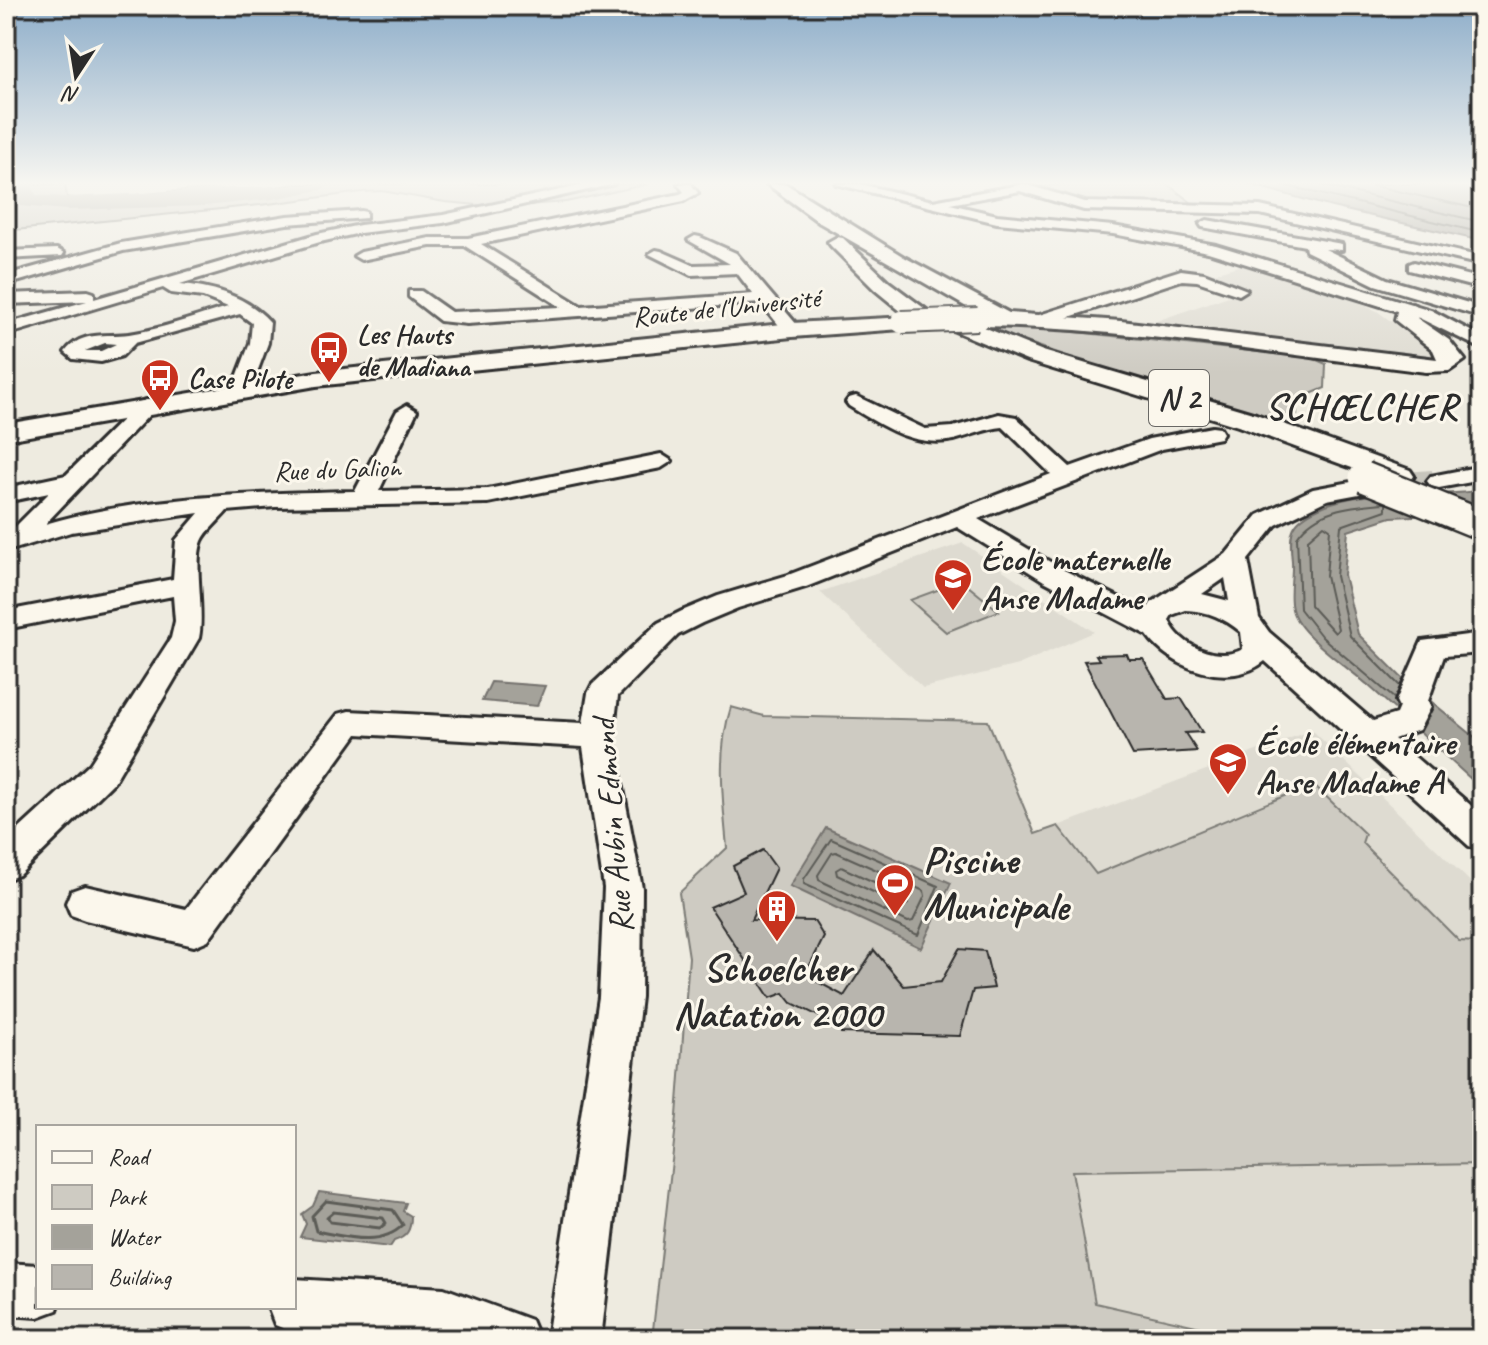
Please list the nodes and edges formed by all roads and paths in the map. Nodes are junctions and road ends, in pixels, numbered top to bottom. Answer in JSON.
{"nodes":[{"id":1,"x":128,"y":247,"type":"edge"},
{"id":2,"x":289,"y":247,"type":"edge"},
{"id":3,"x":407,"y":247,"type":"edge"},
{"id":4,"x":476,"y":247,"type":"edge"},
{"id":5,"x":714,"y":247,"type":"edge"},
{"id":6,"x":830,"y":247,"type":"edge"},
{"id":7,"x":843,"y":247,"type":"edge"},
{"id":8,"x":870,"y":247,"type":"edge"},
{"id":9,"x":1205,"y":247,"type":"edge"},
{"id":10,"x":1312,"y":247,"type":"edge"},
{"id":11,"x":1329,"y":247,"type":"edge"},
{"id":12,"x":1413,"y":247,"type":"edge"},
{"id":13,"x":1426,"y":250,"type":"junction"},
{"id":14,"x":99,"y":252,"type":"junction"},
{"id":15,"x":1357,"y":253,"type":"dead end"},
{"id":16,"x":656,"y":254,"type":"dead end"},
{"id":17,"x":6,"y":255,"type":"edge"},
{"id":18,"x":361,"y":256,"type":"dead end"},
{"id":19,"x":1482,"y":261,"type":"edge"},
{"id":20,"x":741,"y":268,"type":"junction"},
{"id":21,"x":1457,"y":278,"type":"junction"},
{"id":22,"x":6,"y":280,"type":"edge"},
{"id":23,"x":198,"y":282,"type":"junction"},
{"id":24,"x":853,"y":282,"type":"dead end"},
{"id":25,"x":1482,"y":284,"type":"edge"},
{"id":26,"x":1239,"y":290,"type":"dead end"},
{"id":27,"x":131,"y":294,"type":"junction"},
{"id":28,"x":415,"y":294,"type":"dead end"},
{"id":29,"x":765,"y":298,"type":"junction"},
{"id":30,"x":6,"y":299,"type":"edge"},
{"id":31,"x":1420,"y":303,"type":"junction"},
{"id":32,"x":244,"y":308,"type":"junction"},
{"id":33,"x":578,"y":311,"type":"junction"},
{"id":34,"x":1482,"y":312,"type":"edge"},
{"id":35,"x":1002,"y":318,"type":"junction"},
{"id":36,"x":1042,"y":320,"type":"junction"},
{"id":37,"x":931,"y":321,"type":"junction"},
{"id":38,"x":827,"y":327,"type":"junction"},
{"id":39,"x":6,"y":330,"type":"edge"},
{"id":40,"x":792,"y":330,"type":"junction"},
{"id":41,"x":126,"y":340,"type":"dead end"},
{"id":42,"x":1480,"y":345,"type":"edge"},
{"id":43,"x":242,"y":390,"type":"junction"},
{"id":44,"x":856,"y":402,"type":"dead end"},
{"id":45,"x":147,"y":406,"type":"junction"},
{"id":46,"x":407,"y":411,"type":"dead end"},
{"id":47,"x":6,"y":432,"type":"edge"},
{"id":48,"x":1212,"y":433,"type":"dead end"},
{"id":49,"x":661,"y":461,"type":"dead end"},
{"id":50,"x":1482,"y":473,"type":"edge"},
{"id":51,"x":1066,"y":476,"type":"junction"},
{"id":52,"x":77,"y":480,"type":"junction"},
{"id":53,"x":1439,"y":481,"type":"tunnel mouth"},
{"id":54,"x":1363,"y":482,"type":"junction"},
{"id":55,"x":6,"y":495,"type":"edge"},
{"id":56,"x":364,"y":497,"type":"junction"},
{"id":57,"x":220,"y":504,"type":"junction"},
{"id":58,"x":1482,"y":508,"type":"edge"},
{"id":59,"x":960,"y":518,"type":"junction"},
{"id":60,"x":1482,"y":525,"type":"edge"},
{"id":61,"x":10,"y":545,"type":"edge"},
{"id":62,"x":1235,"y":559,"type":"junction"},
{"id":63,"x":186,"y":585,"type":"junction"},
{"id":64,"x":1163,"y":613,"type":"junction"},
{"id":65,"x":6,"y":620,"type":"edge"},
{"id":66,"x":1249,"y":640,"type":"junction"},
{"id":67,"x":1482,"y":643,"type":"edge"},
{"id":68,"x":597,"y":736,"type":"junction"},
{"id":69,"x":1366,"y":736,"type":"junction"},
{"id":70,"x":1482,"y":836,"type":"edge"},
{"id":71,"x":6,"y":864,"type":"edge"},
{"id":72,"x":85,"y":903,"type":"dead end"},
{"id":73,"x":6,"y":1289,"type":"edge"},
{"id":74,"x":36,"y":1291,"type":"edge"},
{"id":75,"x":296,"y":1306,"type":"edge"},
{"id":76,"x":512,"y":1339,"type":"edge"},
{"id":77,"x":574,"y":1339,"type":"edge"}],
"edges":[{"from":1,"to":14,"type":"street"},
{"from":2,"to":23,"type":"street"},
{"from":3,"to":18,"type":"street"},
{"from":4,"to":33,"type":"street"},
{"from":5,"to":20,"type":"street"},
{"from":6,"to":24,"type":"main road"},
{"from":7,"to":37,"type":"main road","number":"N 2"},
{"from":8,"to":35,"type":"main road"},
{"from":9,"to":31,"type":"street"},
{"from":10,"to":31,"type":"street"},
{"from":11,"to":15,"type":"street"},
{"from":12,"to":13,"type":"street"},
{"from":13,"to":19,"type":"street"},
{"from":13,"to":21,"type":"street"},
{"from":14,"to":17,"type":"street"},
{"from":14,"to":22,"type":"street"},
{"from":16,"to":20,"type":"street"},
{"from":20,"to":29,"type":"street"},
{"from":21,"to":25,"type":"street"},
{"from":21,"to":31,"type":"street"},
{"from":23,"to":27,"type":"street"},
{"from":23,"to":32,"type":"street"},
{"from":26,"to":36,"type":"street"},
{"from":27,"to":30,"type":"street"},
{"from":27,"to":39,"type":"street"},
{"from":28,"to":33,"type":"street"},
{"from":29,"to":33,"type":"street"},
{"from":29,"to":40,"type":"street"},
{"from":31,"to":34,"type":"street"},
{"from":31,"to":36,"type":"main road","name":"Route de l'Université"},
{"from":31,"to":42,"type":"street"},
{"from":32,"to":41,"type":"street"},
{"from":32,"to":43,"type":"street"},
{"from":35,"to":36,"type":"main road","name":"Route de l'Université"},
{"from":35,"to":37,"type":"main road","name":"Route de l'Université"},
{"from":37,"to":38,"type":"main road","name":"Route de l'Université"},
{"from":37,"to":38,"type":"main road"},
{"from":37,"to":54,"type":"main road","number":"N 2"},
{"from":37,"to":58,"type":"main road","number":"N 2"},
{"from":38,"to":40,"type":"main road","name":"Route de l'Université"},
{"from":40,"to":43,"type":"main road","name":"Route de l'Université"},
{"from":43,"to":45,"type":"main road","name":"Route de l'Université"},
{"from":44,"to":51,"type":"street"},
{"from":45,"to":47,"type":"main road","name":"Route de l'Université"},
{"from":45,"to":52,"type":"street"},
{"from":46,"to":56,"type":"street"},
{"from":48,"to":51,"type":"street","name":"Rue Aubin Edmond"},
{"from":49,"to":56,"type":"street","name":"Rue du Galion"},
{"from":50,"to":53,"type":"street"},
{"from":51,"to":59,"type":"street","name":"Rue Aubin Edmond"},
{"from":52,"to":55,"type":"street"},
{"from":52,"to":61,"type":"street"},
{"from":54,"to":60,"type":"main road","number":"N 2","bridge":true},
{"from":54,"to":62,"type":"street"},
{"from":56,"to":57,"type":"street","name":"Rue du Galion"},
{"from":57,"to":61,"type":"street","name":"Rue du Galion"},
{"from":57,"to":63,"type":"street"},
{"from":59,"to":64,"type":"street"},
{"from":59,"to":68,"type":"street","name":"Rue Aubin Edmond"},
{"from":62,"to":64,"type":"street"},
{"from":62,"to":66,"type":"street"},
{"from":63,"to":65,"type":"street"},
{"from":63,"to":71,"type":"street"},
{"from":64,"to":66,"type":"street"},
{"from":64,"to":66,"type":"street"},
{"from":66,"to":69,"type":"street"},
{"from":67,"to":69,"type":"street"},
{"from":68,"to":72,"type":"street"},
{"from":68,"to":77,"type":"street","name":"Rue Aubin Edmond"},
{"from":69,"to":70,"type":"street"},
{"from":73,"to":74,"type":"street"},
{"from":75,"to":76,"type":"street"}]}
